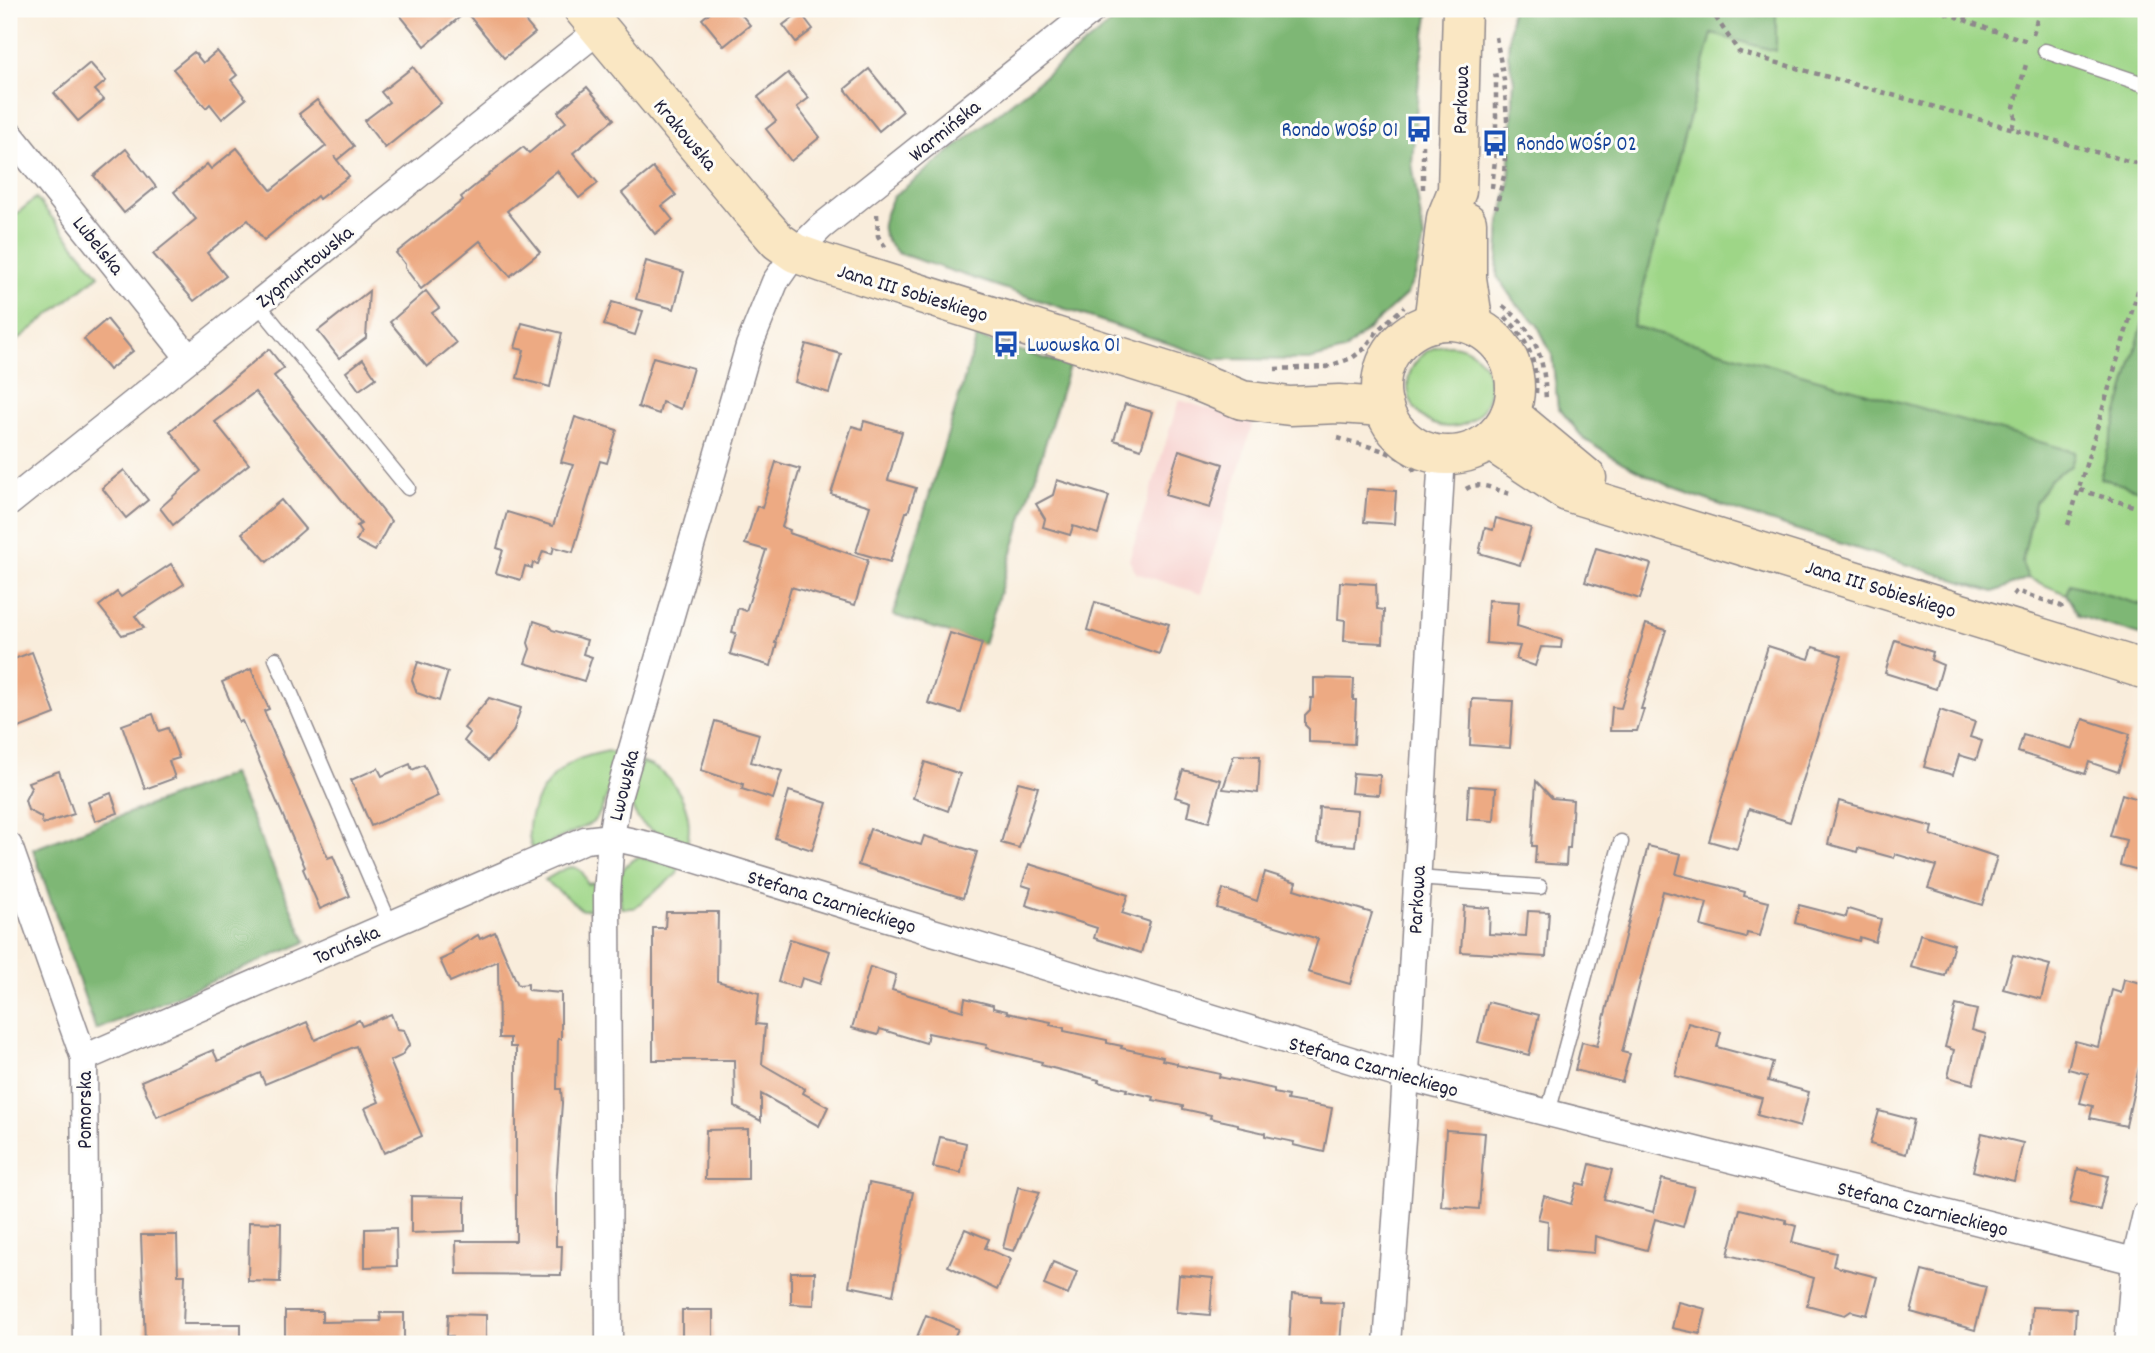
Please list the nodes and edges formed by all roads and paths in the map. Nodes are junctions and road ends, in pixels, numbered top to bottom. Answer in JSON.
{"nodes":[{"id":1,"x":1093,"y":9,"type":"edge"},
{"id":2,"x":1710,"y":9,"type":"edge"},
{"id":3,"x":1936,"y":9,"type":"edge"},
{"id":4,"x":1969,"y":9,"type":"edge"},
{"id":5,"x":1478,"y":17,"type":"edge"},
{"id":6,"x":591,"y":19,"type":"edge"},
{"id":7,"x":1965,"y":20,"type":"junction"},
{"id":8,"x":2045,"y":51,"type":"dead end"},
{"id":9,"x":1492,"y":62,"type":"dead end"},
{"id":10,"x":2146,"y":85,"type":"edge"},
{"id":11,"x":2012,"y":128,"type":"junction"},
{"id":12,"x":9,"y":133,"type":"edge"},
{"id":13,"x":1423,"y":143,"type":"dead end"},
{"id":14,"x":2146,"y":146,"type":"edge"},
{"id":15,"x":1457,"y":193,"type":"junction"},
{"id":16,"x":874,"y":203,"type":"dead end"},
{"id":17,"x":1495,"y":211,"type":"dead end"},
{"id":18,"x":795,"y":253,"type":"junction"},
{"id":19,"x":889,"y":254,"type":"dead end"},
{"id":20,"x":2146,"y":264,"type":"edge"},
{"id":21,"x":257,"y":303,"type":"junction"},
{"id":22,"x":1491,"y":313,"type":"junction"},
{"id":23,"x":1420,"y":314,"type":"junction"},
{"id":24,"x":189,"y":358,"type":"junction"},
{"id":25,"x":1273,"y":369,"type":"dead end"},
{"id":26,"x":1383,"y":369,"type":"junction"},
{"id":27,"x":1192,"y":379,"type":"junction"},
{"id":28,"x":1384,"y":407,"type":"junction"},
{"id":29,"x":1546,"y":407,"type":"dead end"},
{"id":30,"x":1512,"y":419,"type":"junction"},
{"id":31,"x":1442,"y":455,"type":"junction"},
{"id":32,"x":408,"y":488,"type":"dead end"},
{"id":33,"x":2080,"y":490,"type":"junction"},
{"id":34,"x":1460,"y":495,"type":"dead end"},
{"id":35,"x":1520,"y":498,"type":"dead end"},
{"id":36,"x":9,"y":503,"type":"edge"},
{"id":37,"x":2146,"y":510,"type":"edge"},
{"id":38,"x":2068,"y":525,"type":"dead end"},
{"id":39,"x":2051,"y":602,"type":"dead end"},
{"id":40,"x":2017,"y":603,"type":"dead end"},
{"id":41,"x":2052,"y":614,"type":"dead end"},
{"id":42,"x":2065,"y":618,"type":"dead end"},
{"id":43,"x":276,"y":660,"type":"dead end"},
{"id":44,"x":2146,"y":670,"type":"edge"},
{"id":45,"x":611,"y":836,"type":"junction"},
{"id":46,"x":1620,"y":842,"type":"dead end"},
{"id":47,"x":9,"y":846,"type":"edge"},
{"id":48,"x":1417,"y":878,"type":"junction"},
{"id":49,"x":1540,"y":887,"type":"dead end"},
{"id":50,"x":390,"y":924,"type":"junction"},
{"id":51,"x":84,"y":1058,"type":"junction"},
{"id":52,"x":1406,"y":1077,"type":"junction"},
{"id":53,"x":1548,"y":1113,"type":"junction"},
{"id":54,"x":2146,"y":1214,"type":"edge"},
{"id":55,"x":2140,"y":1263,"type":"edge"},
{"id":56,"x":86,"y":1344,"type":"edge"},
{"id":57,"x":609,"y":1344,"type":"edge"},
{"id":58,"x":1387,"y":1344,"type":"edge"},
{"id":59,"x":2128,"y":1344,"type":"edge"}],
"edges":[{"from":1,"to":18,"type":"street","name":"Warmińska"},
{"from":2,"to":11,"type":"path"},
{"from":3,"to":7,"type":"path"},
{"from":4,"to":7,"type":"path"},
{"from":5,"to":15,"type":"street","name":"Parkowa"},
{"from":5,"to":17,"type":"path"},
{"from":6,"to":18,"type":"street","name":"Krakowska"},
{"from":6,"to":21,"type":"street","name":"Zygmuntowska"},
{"from":7,"to":11,"type":"path"},
{"from":8,"to":10,"type":"lane"},
{"from":9,"to":15,"type":"path"},
{"from":11,"to":14,"type":"path"},
{"from":12,"to":24,"type":"street","name":"Lubelska"},
{"from":13,"to":15,"type":"path"},
{"from":15,"to":22,"type":"street","name":"Parkowa"},
{"from":15,"to":23,"type":"street","name":"Parkowa"},
{"from":16,"to":19,"type":"path"},
{"from":18,"to":27,"type":"street","name":"Jana III Sobieskiego"},
{"from":18,"to":45,"type":"street","name":"Lwowska"},
{"from":20,"to":33,"type":"path"},
{"from":21,"to":24,"type":"street","name":"Zygmuntowska"},
{"from":21,"to":32,"type":"lane"},
{"from":22,"to":23,"type":"street"},
{"from":22,"to":29,"type":"path"},
{"from":22,"to":30,"type":"street"},
{"from":22,"to":30,"type":"path"},
{"from":23,"to":25,"type":"path"},
{"from":23,"to":26,"type":"street"},
{"from":24,"to":36,"type":"street","name":"Zygmuntowska"},
{"from":26,"to":27,"type":"street","name":"Jana III Sobieskiego"},
{"from":26,"to":28,"type":"street"},
{"from":27,"to":28,"type":"street","name":"Jana III Sobieskiego"},
{"from":28,"to":31,"type":"street"},
{"from":30,"to":31,"type":"street"},
{"from":30,"to":44,"type":"street","name":"Jana III Sobieskiego"},
{"from":31,"to":48,"type":"street","name":"Parkowa"},
{"from":33,"to":37,"type":"path"},
{"from":33,"to":38,"type":"path"},
{"from":34,"to":35,"type":"path"},
{"from":39,"to":40,"type":"path"},
{"from":41,"to":42,"type":"path"},
{"from":43,"to":50,"type":"lane"},
{"from":45,"to":50,"type":"street","name":"Toruńska"},
{"from":45,"to":52,"type":"street","name":"Stefana Czarnieckiego"},
{"from":45,"to":57,"type":"street","name":"Lwowska"},
{"from":46,"to":53,"type":"lane"},
{"from":47,"to":51,"type":"street","name":"Pomorska"},
{"from":48,"to":49,"type":"lane"},
{"from":48,"to":52,"type":"street","name":"Parkowa"},
{"from":50,"to":51,"type":"street","name":"Toruńska"},
{"from":51,"to":56,"type":"street","name":"Pomorska"},
{"from":52,"to":53,"type":"street","name":"Stefana Czarnieckiego"},
{"from":52,"to":58,"type":"street","name":"Parkowa"},
{"from":53,"to":55,"type":"street","name":"Stefana Czarnieckiego"},
{"from":54,"to":55,"type":"street"},
{"from":55,"to":59,"type":"street"}]}
